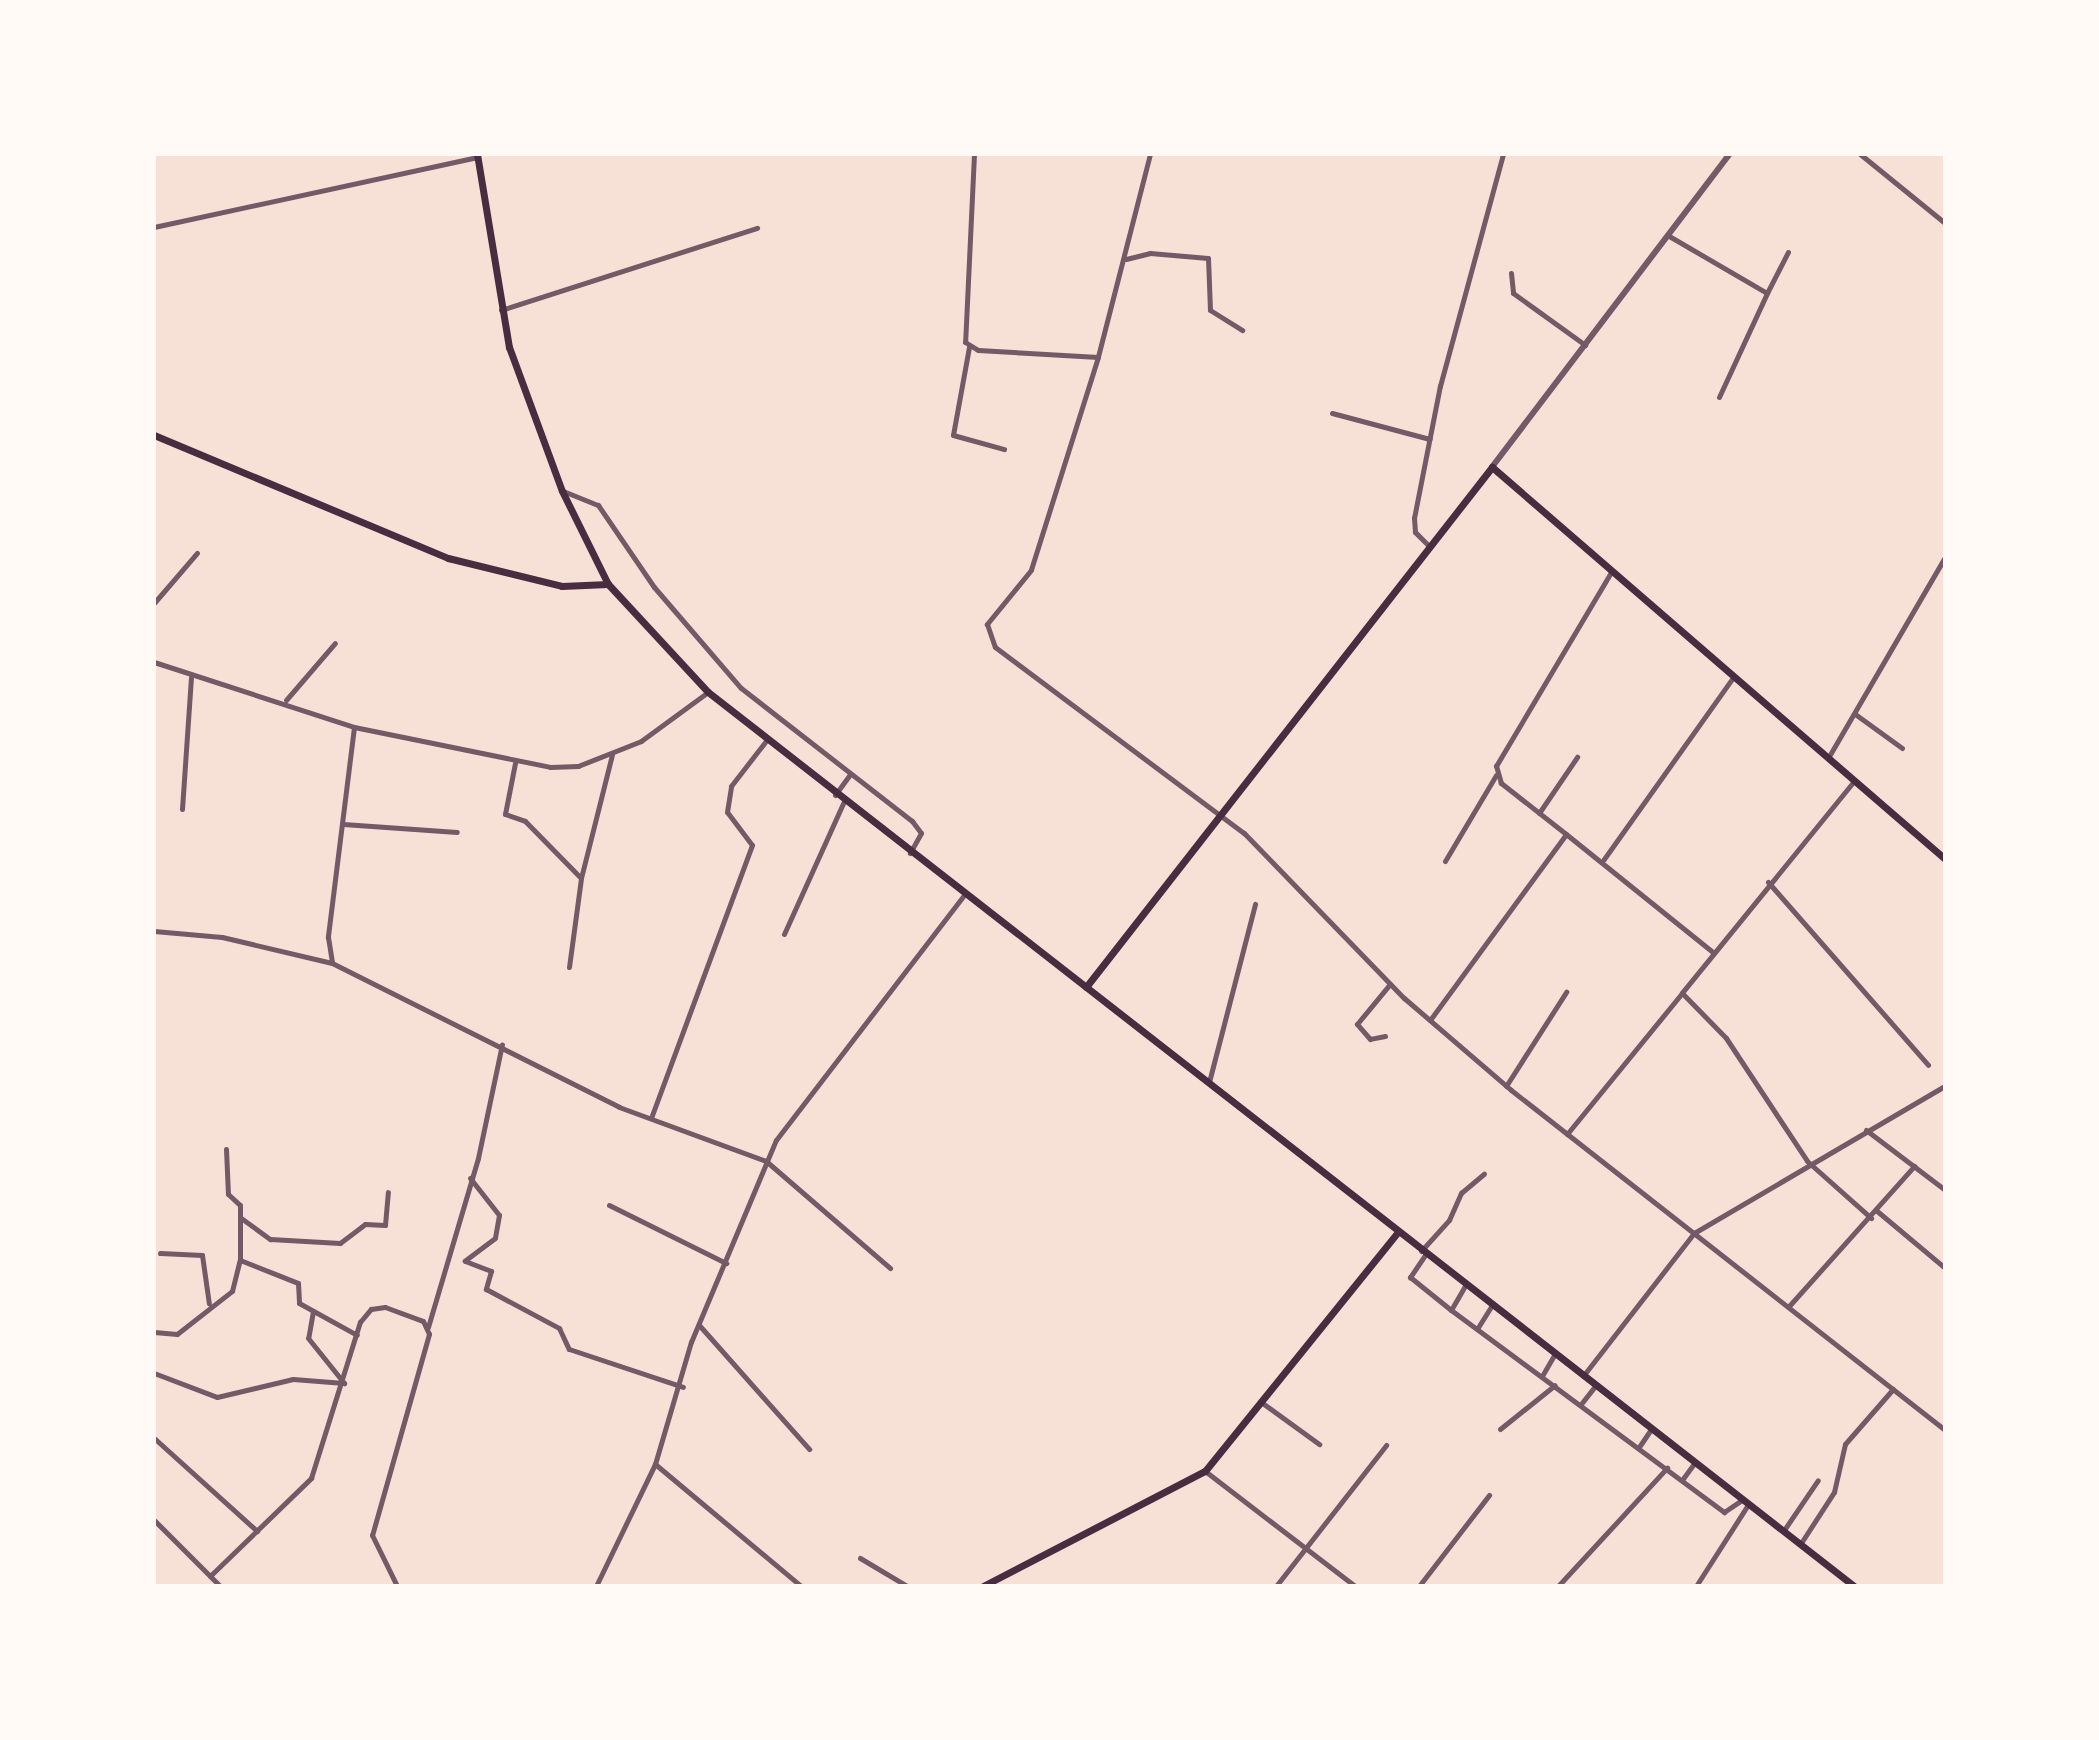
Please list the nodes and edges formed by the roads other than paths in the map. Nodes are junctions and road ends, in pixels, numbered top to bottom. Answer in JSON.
{"nodes":[{"id":1,"x":974,"y":154,"type":"edge"},
{"id":2,"x":1150,"y":154,"type":"edge"},
{"id":3,"x":1503,"y":154,"type":"edge"},
{"id":4,"x":1730,"y":154,"type":"edge"},
{"id":5,"x":1860,"y":154,"type":"edge"},
{"id":6,"x":477,"y":156,"type":"edge"},
{"id":7,"x":1945,"y":223,"type":"edge"},
{"id":8,"x":154,"y":227,"type":"edge"},
{"id":9,"x":757,"y":228,"type":"dead end"},
{"id":10,"x":1669,"y":236,"type":"junction"},
{"id":11,"x":1788,"y":252,"type":"dead end"},
{"id":12,"x":1126,"y":259,"type":"junction"},
{"id":13,"x":1511,"y":273,"type":"dead end"},
{"id":14,"x":1767,"y":293,"type":"junction"},
{"id":15,"x":500,"y":310,"type":"junction"},
{"id":16,"x":1242,"y":330,"type":"dead end"},
{"id":17,"x":1585,"y":345,"type":"junction"},
{"id":18,"x":969,"y":347,"type":"junction"},
{"id":19,"x":1945,"y":354,"type":"edge"},
{"id":20,"x":1098,"y":357,"type":"junction"},
{"id":21,"x":1719,"y":397,"type":"dead end"},
{"id":22,"x":1945,"y":412,"type":"edge"},
{"id":23,"x":1332,"y":413,"type":"dead end"},
{"id":24,"x":154,"y":435,"type":"edge"},
{"id":25,"x":1430,"y":439,"type":"junction"},
{"id":26,"x":1004,"y":449,"type":"dead end"},
{"id":27,"x":1492,"y":467,"type":"junction"},
{"id":28,"x":562,"y":491,"type":"junction"},
{"id":29,"x":1429,"y":546,"type":"junction"},
{"id":30,"x":197,"y":553,"type":"dead end"},
{"id":31,"x":1945,"y":557,"type":"edge"},
{"id":32,"x":1613,"y":569,"type":"junction"},
{"id":33,"x":608,"y":584,"type":"junction"},
{"id":34,"x":154,"y":603,"type":"edge"},
{"id":35,"x":335,"y":643,"type":"dead end"},
{"id":36,"x":154,"y":662,"type":"edge"},
{"id":37,"x":1734,"y":676,"type":"junction"},
{"id":38,"x":191,"y":677,"type":"junction"},
{"id":39,"x":708,"y":692,"type":"junction"},
{"id":40,"x":286,"y":700,"type":"junction"},
{"id":41,"x":1855,"y":714,"type":"junction"},
{"id":42,"x":354,"y":727,"type":"junction"},
{"id":43,"x":765,"y":742,"type":"junction"},
{"id":44,"x":1902,"y":748,"type":"dead end"},
{"id":45,"x":612,"y":754,"type":"junction"},
{"id":46,"x":1577,"y":757,"type":"dead end"},
{"id":47,"x":1828,"y":759,"type":"junction"},
{"id":48,"x":515,"y":763,"type":"junction"},
{"id":49,"x":1496,"y":775,"type":"junction"},
{"id":50,"x":849,"y":776,"type":"junction"},
{"id":51,"x":1854,"y":781,"type":"junction"},
{"id":52,"x":835,"y":795,"type":"junction"},
{"id":53,"x":844,"y":801,"type":"junction"},
{"id":54,"x":182,"y":809,"type":"dead end"},
{"id":55,"x":1539,"y":813,"type":"junction"},
{"id":56,"x":1220,"y":817,"type":"junction"},
{"id":57,"x":343,"y":824,"type":"junction"},
{"id":58,"x":457,"y":832,"type":"dead end"},
{"id":59,"x":1566,"y":834,"type":"junction"},
{"id":60,"x":910,"y":854,"type":"junction"},
{"id":61,"x":1604,"y":859,"type":"junction"},
{"id":62,"x":1945,"y":859,"type":"edge"},
{"id":63,"x":1445,"y":861,"type":"dead end"},
{"id":64,"x":581,"y":878,"type":"junction"},
{"id":65,"x":1768,"y":882,"type":"junction"},
{"id":66,"x":963,"y":896,"type":"junction"},
{"id":67,"x":1255,"y":904,"type":"dead end"},
{"id":68,"x":154,"y":931,"type":"edge"},
{"id":69,"x":784,"y":934,"type":"dead end"},
{"id":70,"x":1713,"y":952,"type":"junction"},
{"id":71,"x":332,"y":963,"type":"junction"},
{"id":72,"x":569,"y":967,"type":"dead end"},
{"id":73,"x":1390,"y":984,"type":"junction"},
{"id":74,"x":1086,"y":987,"type":"junction"},
{"id":75,"x":1566,"y":992,"type":"dead end"},
{"id":76,"x":1682,"y":993,"type":"junction"},
{"id":77,"x":1430,"y":1020,"type":"junction"},
{"id":78,"x":1385,"y":1036,"type":"dead end"},
{"id":79,"x":502,"y":1044,"type":"junction"},
{"id":80,"x":1928,"y":1065,"type":"dead end"},
{"id":81,"x":1209,"y":1082,"type":"junction"},
{"id":82,"x":1506,"y":1086,"type":"junction"},
{"id":83,"x":1945,"y":1086,"type":"edge"},
{"id":84,"x":651,"y":1118,"type":"junction"},
{"id":85,"x":1866,"y":1130,"type":"junction"},
{"id":86,"x":1567,"y":1134,"type":"junction"},
{"id":87,"x":226,"y":1149,"type":"dead end"},
{"id":88,"x":766,"y":1161,"type":"junction"},
{"id":89,"x":1807,"y":1161,"type":"junction"},
{"id":90,"x":1914,"y":1166,"type":"junction"},
{"id":91,"x":1484,"y":1174,"type":"dead end"},
{"id":92,"x":470,"y":1178,"type":"junction"},
{"id":93,"x":1945,"y":1190,"type":"edge"},
{"id":94,"x":388,"y":1192,"type":"dead end"},
{"id":95,"x":609,"y":1205,"type":"dead end"},
{"id":96,"x":1877,"y":1211,"type":"junction"},
{"id":97,"x":240,"y":1218,"type":"junction"},
{"id":98,"x":1871,"y":1218,"type":"junction"},
{"id":99,"x":1397,"y":1233,"type":"junction"},
{"id":100,"x":1694,"y":1233,"type":"junction"},
{"id":101,"x":160,"y":1253,"type":"dead end"},
{"id":102,"x":1422,"y":1253,"type":"junction"},
{"id":103,"x":240,"y":1260,"type":"junction"},
{"id":104,"x":726,"y":1263,"type":"junction"},
{"id":105,"x":890,"y":1268,"type":"dead end"},
{"id":106,"x":1945,"y":1268,"type":"edge"},
{"id":107,"x":1465,"y":1286,"type":"junction"},
{"id":108,"x":209,"y":1304,"type":"junction"},
{"id":109,"x":1789,"y":1306,"type":"junction"},
{"id":110,"x":1491,"y":1307,"type":"junction"},
{"id":111,"x":1451,"y":1310,"type":"junction"},
{"id":112,"x":313,"y":1311,"type":"junction"},
{"id":113,"x":699,"y":1325,"type":"junction"},
{"id":114,"x":428,"y":1327,"type":"junction"},
{"id":115,"x":1477,"y":1329,"type":"junction"},
{"id":116,"x":154,"y":1332,"type":"edge"},
{"id":117,"x":357,"y":1335,"type":"junction"},
{"id":118,"x":1554,"y":1355,"type":"junction"},
{"id":119,"x":154,"y":1373,"type":"edge"},
{"id":120,"x":1542,"y":1376,"type":"junction"},
{"id":121,"x":1582,"y":1377,"type":"junction"},
{"id":122,"x":344,"y":1383,"type":"junction"},
{"id":123,"x":1555,"y":1385,"type":"junction"},
{"id":124,"x":1595,"y":1386,"type":"junction"},
{"id":125,"x":683,"y":1387,"type":"junction"},
{"id":126,"x":1893,"y":1389,"type":"junction"},
{"id":127,"x":1260,"y":1401,"type":"junction"},
{"id":128,"x":1581,"y":1404,"type":"junction"},
{"id":129,"x":1500,"y":1429,"type":"dead end"},
{"id":130,"x":1651,"y":1429,"type":"junction"},
{"id":131,"x":1945,"y":1430,"type":"edge"},
{"id":132,"x":154,"y":1438,"type":"edge"},
{"id":133,"x":1319,"y":1444,"type":"dead end"},
{"id":134,"x":1386,"y":1445,"type":"dead end"},
{"id":135,"x":1639,"y":1447,"type":"junction"},
{"id":136,"x":809,"y":1449,"type":"dead end"},
{"id":137,"x":1695,"y":1462,"type":"junction"},
{"id":138,"x":655,"y":1464,"type":"junction"},
{"id":139,"x":1667,"y":1468,"type":"junction"},
{"id":140,"x":1205,"y":1471,"type":"junction"},
{"id":141,"x":1682,"y":1480,"type":"junction"},
{"id":142,"x":1818,"y":1480,"type":"dead end"},
{"id":143,"x":1489,"y":1495,"type":"dead end"},
{"id":144,"x":1746,"y":1500,"type":"junction"},
{"id":145,"x":154,"y":1520,"type":"edge"},
{"id":146,"x":1784,"y":1530,"type":"junction"},
{"id":147,"x":257,"y":1531,"type":"junction"},
{"id":148,"x":1801,"y":1543,"type":"junction"},
{"id":149,"x":1307,"y":1549,"type":"junction"},
{"id":150,"x":860,"y":1558,"type":"dead end"},
{"id":151,"x":210,"y":1576,"type":"junction"},
{"id":152,"x":220,"y":1586,"type":"edge"},
{"id":153,"x":397,"y":1586,"type":"edge"},
{"id":154,"x":596,"y":1586,"type":"edge"},
{"id":155,"x":801,"y":1586,"type":"edge"},
{"id":156,"x":907,"y":1586,"type":"edge"},
{"id":157,"x":983,"y":1586,"type":"edge"},
{"id":158,"x":1276,"y":1586,"type":"edge"},
{"id":159,"x":1355,"y":1586,"type":"edge"},
{"id":160,"x":1419,"y":1586,"type":"edge"},
{"id":161,"x":1558,"y":1586,"type":"edge"},
{"id":162,"x":1696,"y":1586,"type":"edge"},
{"id":163,"x":1797,"y":1586,"type":"edge"},
{"id":164,"x":1811,"y":1586,"type":"edge"},
{"id":165,"x":1854,"y":1586,"type":"edge"}],
"edges":[{"from":1,"to":18,"type":"street"},
{"from":2,"to":12,"type":"street"},
{"from":3,"to":25,"type":"street"},
{"from":4,"to":10,"type":"street"},
{"from":5,"to":7,"type":"street"},
{"from":6,"to":8,"type":"street"},
{"from":6,"to":15,"type":"main road"},
{"from":9,"to":15,"type":"street"},
{"from":10,"to":14,"type":"street"},
{"from":10,"to":17,"type":"street"},
{"from":11,"to":14,"type":"street"},
{"from":12,"to":16,"type":"street"},
{"from":12,"to":20,"type":"street"},
{"from":13,"to":17,"type":"street"},
{"from":14,"to":21,"type":"street"},
{"from":15,"to":28,"type":"main road"},
{"from":17,"to":27,"type":"street"},
{"from":18,"to":20,"type":"street"},
{"from":18,"to":26,"type":"street"},
{"from":19,"to":22,"type":"street"},
{"from":20,"to":56,"type":"street"},
{"from":23,"to":25,"type":"street"},
{"from":24,"to":33,"type":"main road"},
{"from":25,"to":29,"type":"street"},
{"from":27,"to":29,"type":"main road"},
{"from":27,"to":32,"type":"main road"},
{"from":28,"to":33,"type":"main road"},
{"from":28,"to":50,"type":"street"},
{"from":29,"to":56,"type":"main road"},
{"from":30,"to":34,"type":"street"},
{"from":31,"to":41,"type":"street"},
{"from":32,"to":37,"type":"main road"},
{"from":32,"to":49,"type":"street"},
{"from":33,"to":39,"type":"main road"},
{"from":35,"to":40,"type":"street"},
{"from":36,"to":38,"type":"street"},
{"from":37,"to":47,"type":"main road"},
{"from":37,"to":61,"type":"street"},
{"from":38,"to":40,"type":"street"},
{"from":38,"to":54,"type":"street"},
{"from":39,"to":43,"type":"main road"},
{"from":39,"to":45,"type":"street"},
{"from":40,"to":42,"type":"street"},
{"from":41,"to":44,"type":"street"},
{"from":41,"to":47,"type":"street"},
{"from":42,"to":48,"type":"street"},
{"from":42,"to":57,"type":"street"},
{"from":43,"to":52,"type":"main road"},
{"from":43,"to":84,"type":"street"},
{"from":45,"to":48,"type":"street"},
{"from":45,"to":64,"type":"street"},
{"from":46,"to":55,"type":"street"},
{"from":47,"to":51,"type":"main road"},
{"from":48,"to":64,"type":"street"},
{"from":49,"to":55,"type":"street"},
{"from":49,"to":63,"type":"street"},
{"from":50,"to":52,"type":"street"},
{"from":50,"to":60,"type":"street"},
{"from":51,"to":62,"type":"main road"},
{"from":51,"to":65,"type":"street"},
{"from":52,"to":53,"type":"main road"},
{"from":53,"to":60,"type":"main road"},
{"from":53,"to":69,"type":"street"},
{"from":55,"to":59,"type":"street"},
{"from":56,"to":73,"type":"street"},
{"from":56,"to":74,"type":"main road"},
{"from":57,"to":58,"type":"street"},
{"from":57,"to":71,"type":"street"},
{"from":59,"to":61,"type":"street"},
{"from":59,"to":77,"type":"street"},
{"from":60,"to":66,"type":"main road"},
{"from":61,"to":70,"type":"street"},
{"from":64,"to":72,"type":"street"},
{"from":65,"to":70,"type":"street"},
{"from":65,"to":80,"type":"street"},
{"from":66,"to":74,"type":"main road"},
{"from":66,"to":88,"type":"street"},
{"from":67,"to":81,"type":"street"},
{"from":68,"to":71,"type":"street"},
{"from":70,"to":76,"type":"street"},
{"from":71,"to":79,"type":"street"},
{"from":73,"to":77,"type":"street"},
{"from":73,"to":78,"type":"street"},
{"from":74,"to":81,"type":"main road"},
{"from":75,"to":82,"type":"street"},
{"from":76,"to":86,"type":"street"},
{"from":76,"to":89,"type":"street"},
{"from":77,"to":82,"type":"street"},
{"from":79,"to":84,"type":"street"},
{"from":79,"to":92,"type":"street"},
{"from":81,"to":99,"type":"main road"},
{"from":82,"to":86,"type":"street"},
{"from":83,"to":85,"type":"street"},
{"from":84,"to":88,"type":"street"},
{"from":85,"to":89,"type":"street"},
{"from":85,"to":90,"type":"street"},
{"from":86,"to":100,"type":"street"},
{"from":87,"to":97,"type":"street"},
{"from":88,"to":104,"type":"street"},
{"from":88,"to":105,"type":"street"},
{"from":89,"to":98,"type":"street"},
{"from":89,"to":100,"type":"street"},
{"from":90,"to":93,"type":"street"},
{"from":90,"to":96,"type":"street"},
{"from":91,"to":102,"type":"street"},
{"from":92,"to":114,"type":"street"},
{"from":92,"to":125,"type":"street"},
{"from":94,"to":97,"type":"street"},
{"from":95,"to":104,"type":"street"},
{"from":96,"to":98,"type":"street"},
{"from":96,"to":106,"type":"street"},
{"from":97,"to":103,"type":"street"},
{"from":98,"to":109,"type":"street"},
{"from":99,"to":102,"type":"main road"},
{"from":99,"to":127,"type":"main road"},
{"from":100,"to":109,"type":"street"},
{"from":100,"to":121,"type":"street"},
{"from":101,"to":108,"type":"street"},
{"from":102,"to":107,"type":"main road"},
{"from":102,"to":111,"type":"street"},
{"from":103,"to":108,"type":"street"},
{"from":103,"to":112,"type":"street"},
{"from":104,"to":113,"type":"street"},
{"from":107,"to":110,"type":"main road"},
{"from":107,"to":111,"type":"street"},
{"from":108,"to":116,"type":"street"},
{"from":109,"to":126,"type":"street"},
{"from":110,"to":115,"type":"street"},
{"from":110,"to":118,"type":"main road"},
{"from":111,"to":115,"type":"street"},
{"from":112,"to":117,"type":"street"},
{"from":112,"to":122,"type":"street"},
{"from":113,"to":125,"type":"street"},
{"from":113,"to":136,"type":"street"},
{"from":114,"to":117,"type":"street"},
{"from":114,"to":153,"type":"street"},
{"from":115,"to":120,"type":"street"},
{"from":117,"to":122,"type":"street"},
{"from":118,"to":120,"type":"street"},
{"from":118,"to":121,"type":"main road"},
{"from":119,"to":122,"type":"street"},
{"from":120,"to":123,"type":"street"},
{"from":121,"to":124,"type":"main road"},
{"from":122,"to":147,"type":"street"},
{"from":123,"to":128,"type":"street"},
{"from":123,"to":129,"type":"street"},
{"from":124,"to":128,"type":"street"},
{"from":124,"to":130,"type":"main road"},
{"from":125,"to":138,"type":"street"},
{"from":126,"to":131,"type":"street"},
{"from":126,"to":148,"type":"street"},
{"from":127,"to":133,"type":"street"},
{"from":127,"to":140,"type":"main road"},
{"from":128,"to":135,"type":"street"},
{"from":130,"to":135,"type":"street"},
{"from":130,"to":137,"type":"main road"},
{"from":132,"to":147,"type":"street"},
{"from":134,"to":149,"type":"street"},
{"from":135,"to":139,"type":"street"},
{"from":137,"to":141,"type":"street"},
{"from":137,"to":144,"type":"main road"},
{"from":138,"to":154,"type":"street"},
{"from":138,"to":155,"type":"street"},
{"from":139,"to":141,"type":"street"},
{"from":139,"to":161,"type":"street"},
{"from":140,"to":149,"type":"street"},
{"from":140,"to":157,"type":"main road"},
{"from":141,"to":144,"type":"street"},
{"from":142,"to":146,"type":"street"},
{"from":143,"to":160,"type":"street"},
{"from":144,"to":146,"type":"main road"},
{"from":144,"to":162,"type":"street"},
{"from":145,"to":151,"type":"street"},
{"from":146,"to":148,"type":"main road"},
{"from":147,"to":151,"type":"street"},
{"from":148,"to":165,"type":"main road"},
{"from":149,"to":158,"type":"street"},
{"from":149,"to":159,"type":"street"},
{"from":150,"to":156,"type":"street"},
{"from":151,"to":152,"type":"street"},
{"from":163,"to":164,"type":"street"}]}
